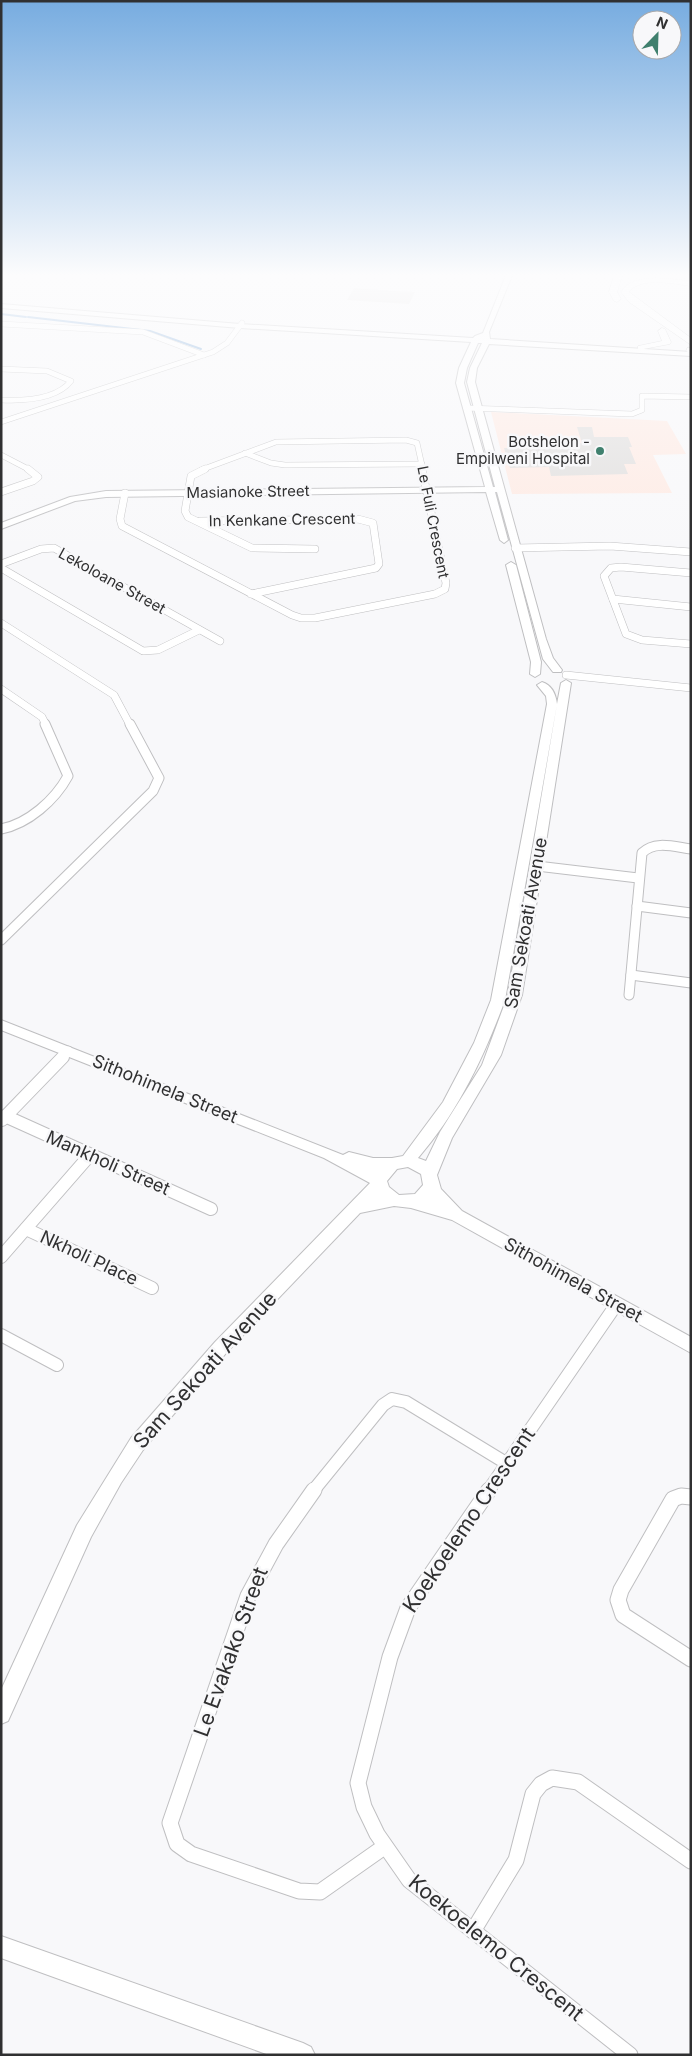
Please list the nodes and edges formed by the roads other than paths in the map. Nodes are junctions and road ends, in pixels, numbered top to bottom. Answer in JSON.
{"nodes":[{"id":1,"x":1,"y":369,"type":"edge"},
{"id":2,"x":162,"y":369,"type":"edge"},
{"id":3,"x":463,"y":369,"type":"edge"},
{"id":4,"x":472,"y":369,"type":"edge"},
{"id":5,"x":691,"y":398,"type":"edge"},
{"id":6,"x":1,"y":400,"type":"edge"},
{"id":7,"x":466,"y":408,"type":"junction"},
{"id":8,"x":478,"y":408,"type":"junction"},
{"id":9,"x":1,"y":422,"type":"edge"},
{"id":10,"x":245,"y":453,"type":"junction"},
{"id":11,"x":1,"y":455,"type":"edge"},
{"id":12,"x":422,"y":464,"type":"junction"},
{"id":13,"x":489,"y":489,"type":"junction"},
{"id":14,"x":501,"y":489,"type":"junction"},
{"id":15,"x":426,"y":490,"type":"junction"},
{"id":16,"x":1,"y":492,"type":"edge"},
{"id":17,"x":188,"y":492,"type":"junction"},
{"id":18,"x":125,"y":493,"type":"junction"},
{"id":19,"x":196,"y":521,"type":"junction"},
{"id":20,"x":1,"y":526,"type":"edge"},
{"id":21,"x":515,"y":548,"type":"junction"},
{"id":22,"x":315,"y":549,"type":"dead end"},
{"id":23,"x":691,"y":552,"type":"edge"},
{"id":24,"x":1,"y":566,"type":"edge"},
{"id":25,"x":691,"y":573,"type":"edge"},
{"id":26,"x":251,"y":594,"type":"junction"},
{"id":27,"x":613,"y":599,"type":"junction"},
{"id":28,"x":691,"y":607,"type":"edge"},
{"id":29,"x":1,"y":623,"type":"edge"},
{"id":30,"x":199,"y":630,"type":"junction"},
{"id":31,"x":220,"y":641,"type":"dead end"},
{"id":32,"x":691,"y":644,"type":"edge"},
{"id":33,"x":564,"y":677,"type":"junction"},
{"id":34,"x":539,"y":679,"type":"junction"},
{"id":35,"x":1,"y":688,"type":"edge"},
{"id":36,"x":691,"y":688,"type":"edge"},
{"id":37,"x":1,"y":829,"type":"edge"},
{"id":38,"x":691,"y":849,"type":"edge"},
{"id":39,"x":537,"y":866,"type":"junction"},
{"id":40,"x":638,"y":878,"type":"junction"},
{"id":41,"x":637,"y":906,"type":"junction"},
{"id":42,"x":691,"y":913,"type":"edge"},
{"id":43,"x":1,"y":940,"type":"edge"},
{"id":44,"x":631,"y":975,"type":"junction"},
{"id":45,"x":691,"y":983,"type":"edge"},
{"id":46,"x":629,"y":995,"type":"dead end"},
{"id":47,"x":1,"y":1025,"type":"edge"},
{"id":48,"x":68,"y":1050,"type":"junction"},
{"id":49,"x":3,"y":1118,"type":"edge"},
{"id":50,"x":329,"y":1154,"type":"junction"},
{"id":51,"x":90,"y":1155,"type":"junction"},
{"id":52,"x":399,"y":1163,"type":"junction"},
{"id":53,"x":430,"y":1180,"type":"junction"},
{"id":54,"x":379,"y":1183,"type":"junction"},
{"id":55,"x":392,"y":1200,"type":"junction"},
{"id":56,"x":412,"y":1202,"type":"junction"},
{"id":57,"x":357,"y":1208,"type":"junction"},
{"id":58,"x":211,"y":1209,"type":"dead end"},
{"id":59,"x":456,"y":1215,"type":"junction"},
{"id":60,"x":26,"y":1229,"type":"junction"},
{"id":61,"x":1,"y":1257,"type":"edge"},
{"id":62,"x":152,"y":1288,"type":"dead end"},
{"id":63,"x":616,"y":1304,"type":"junction"},
{"id":64,"x":1,"y":1335,"type":"edge"},
{"id":65,"x":691,"y":1346,"type":"edge"},
{"id":66,"x":57,"y":1365,"type":"dead end"},
{"id":67,"x":506,"y":1463,"type":"junction"},
{"id":68,"x":691,"y":1497,"type":"edge"},
{"id":69,"x":691,"y":1659,"type":"edge"},
{"id":70,"x":1,"y":1714,"type":"edge"},
{"id":71,"x":384,"y":1847,"type":"junction"},
{"id":72,"x":691,"y":1861,"type":"edge"},
{"id":73,"x":474,"y":1931,"type":"junction"},
{"id":74,"x":2,"y":1946,"type":"edge"},
{"id":75,"x":303,"y":2055,"type":"edge"},
{"id":76,"x":630,"y":2055,"type":"edge"}],
"edges":[{"from":1,"to":6,"type":"street"},
{"from":2,"to":9,"type":"street"},
{"from":3,"to":7,"type":"street","name":"Sam Sekoati Avenue"},
{"from":4,"to":8,"type":"street"},
{"from":5,"to":8,"type":"street"},
{"from":7,"to":8,"type":"street"},
{"from":7,"to":13,"type":"street","name":"Sam Sekoati Avenue"},
{"from":8,"to":14,"type":"street"},
{"from":10,"to":12,"type":"street"},
{"from":10,"to":12,"type":"street","name":"Le Fuli Crescent"},
{"from":10,"to":17,"type":"street","name":"Le Fuli Crescent"},
{"from":11,"to":16,"type":"street"},
{"from":12,"to":15,"type":"street","name":"Le Fuli Crescent"},
{"from":13,"to":14,"type":"street","name":"Masianoke Street"},
{"from":13,"to":15,"type":"street","name":"Masianoke Street"},
{"from":13,"to":34,"type":"street","name":"Sam Sekoati Avenue"},
{"from":14,"to":21,"type":"street"},
{"from":15,"to":17,"type":"street","name":"Masianoke Street"},
{"from":15,"to":26,"type":"street","name":"Le Fuli Crescent"},
{"from":17,"to":18,"type":"street","name":"Masianoke Street"},
{"from":17,"to":19,"type":"street"},
{"from":18,"to":20,"type":"street","name":"Masianoke Street"},
{"from":18,"to":26,"type":"street","name":"Le Fuli Crescent"},
{"from":19,"to":22,"type":"street"},
{"from":19,"to":26,"type":"street","name":"In Kenkane Crescent"},
{"from":21,"to":23,"type":"street"},
{"from":21,"to":33,"type":"street"},
{"from":24,"to":30,"type":"street","name":"Lekoloane Street"},
{"from":24,"to":30,"type":"street"},
{"from":25,"to":27,"type":"street"},
{"from":27,"to":28,"type":"street"},
{"from":27,"to":32,"type":"street"},
{"from":29,"to":43,"type":"street"},
{"from":30,"to":31,"type":"street","name":"Lekoloane Street"},
{"from":33,"to":34,"type":"street"},
{"from":33,"to":34,"type":"street"},
{"from":33,"to":36,"type":"street"},
{"from":33,"to":39,"type":"street","name":"Sam Sekoati Avenue"},
{"from":34,"to":52,"type":"street","name":"Sam Sekoati Avenue"},
{"from":35,"to":37,"type":"street"},
{"from":38,"to":40,"type":"street"},
{"from":39,"to":40,"type":"street"},
{"from":39,"to":53,"type":"street","name":"Sam Sekoati Avenue"},
{"from":40,"to":41,"type":"street"},
{"from":41,"to":42,"type":"street"},
{"from":41,"to":44,"type":"street"},
{"from":44,"to":45,"type":"street"},
{"from":44,"to":46,"type":"street"},
{"from":47,"to":48,"type":"street","name":"Sithohimela Street"},
{"from":48,"to":49,"type":"street"},
{"from":48,"to":50,"type":"street","name":"Sithohimela Street"},
{"from":49,"to":51,"type":"street","name":"Mankholi Street"},
{"from":50,"to":52,"type":"street","name":"Sithohimela Street"},
{"from":50,"to":54,"type":"street","name":"Sithohimela Street"},
{"from":51,"to":58,"type":"street","name":"Mankholi Street"},
{"from":51,"to":60,"type":"street"},
{"from":52,"to":53,"type":"street"},
{"from":52,"to":54,"type":"street"},
{"from":53,"to":56,"type":"street"},
{"from":53,"to":59,"type":"street","name":"Sithohimela Street"},
{"from":54,"to":55,"type":"street"},
{"from":54,"to":57,"type":"street","name":"Sam Sekoati Avenue"},
{"from":55,"to":56,"type":"street"},
{"from":55,"to":57,"type":"street"},
{"from":56,"to":59,"type":"street","name":"Sithohimela Street"},
{"from":57,"to":70,"type":"street","name":"Sam Sekoati Avenue"},
{"from":59,"to":63,"type":"street","name":"Sithohimela Street"},
{"from":60,"to":61,"type":"street"},
{"from":60,"to":62,"type":"street","name":"Nkholi Place"},
{"from":63,"to":65,"type":"street","name":"Sithohimela Street"},
{"from":63,"to":67,"type":"street","name":"Koekoelemo Crescent"},
{"from":64,"to":66,"type":"street"},
{"from":67,"to":71,"type":"street","name":"Koekoelemo Crescent"},
{"from":67,"to":71,"type":"street","name":"Le Evakako Street"},
{"from":68,"to":69,"type":"street"},
{"from":71,"to":73,"type":"street","name":"Koekoelemo Crescent"},
{"from":72,"to":73,"type":"street"},
{"from":73,"to":76,"type":"street","name":"Koekoelemo Crescent"},
{"from":74,"to":75,"type":"street"}]}
